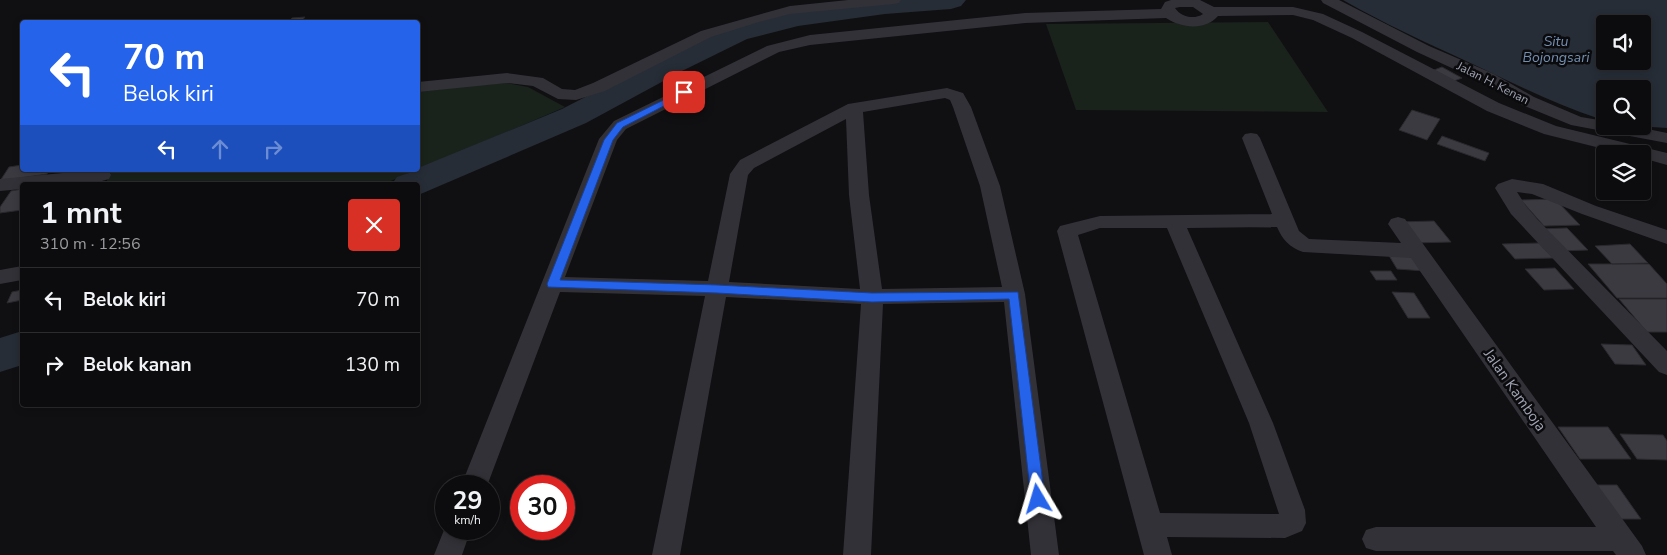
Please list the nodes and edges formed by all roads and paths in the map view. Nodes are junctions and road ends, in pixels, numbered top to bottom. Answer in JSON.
{"nodes":[{"id":1,"x":894,"y":0,"type":"edge"},
{"id":2,"x":1328,"y":0,"type":"edge"},
{"id":3,"x":420,"y":87,"type":"edge"},
{"id":4,"x":854,"y":108,"type":"junction"},
{"id":5,"x":1250,"y":138,"type":"dead end"},
{"id":6,"x":1667,"y":138,"type":"edge"},
{"id":7,"x":1667,"y":159,"type":"edge"},
{"id":8,"x":102,"y":177,"type":"edge"},
{"id":9,"x":29,"y":182,"type":"edge"},
{"id":10,"x":20,"y":183,"type":"edge"},
{"id":11,"x":0,"y":184,"type":"edge"},
{"id":12,"x":1284,"y":220,"type":"junction"},
{"id":13,"x":1174,"y":221,"type":"junction"},
{"id":14,"x":1398,"y":224,"type":"dead end"},
{"id":15,"x":1667,"y":237,"type":"edge"},
{"id":16,"x":1417,"y":251,"type":"junction"},
{"id":17,"x":20,"y":273,"type":"edge"},
{"id":18,"x":0,"y":278,"type":"edge"},
{"id":19,"x":552,"y":284,"type":"junction"},
{"id":20,"x":717,"y":289,"type":"junction"},
{"id":21,"x":1014,"y":294,"type":"junction"},
{"id":22,"x":872,"y":298,"type":"junction"},
{"id":23,"x":1667,"y":366,"type":"edge"},
{"id":24,"x":478,"y":475,"type":"edge"},
{"id":25,"x":1148,"y":525,"type":"junction"},
{"id":26,"x":1376,"y":538,"type":"dead end"},
{"id":27,"x":454,"y":540,"type":"edge"},
{"id":28,"x":1626,"y":547,"type":"edge"},
{"id":29,"x":448,"y":555,"type":"edge"},
{"id":30,"x":666,"y":555,"type":"edge"},
{"id":31,"x":857,"y":555,"type":"edge"},
{"id":32,"x":1045,"y":555,"type":"edge"},
{"id":33,"x":1158,"y":555,"type":"edge"}],
"edges":[{"from":1,"to":3,"type":"street"},
{"from":2,"to":6,"type":"street","name":"Jalan H. Kenan"},
{"from":4,"to":20,"type":"street"},
{"from":4,"to":21,"type":"street"},
{"from":4,"to":22,"type":"street"},
{"from":5,"to":12,"type":"street"},
{"from":7,"to":19,"type":"street"},
{"from":8,"to":9,"type":"street"},
{"from":10,"to":11,"type":"street"},
{"from":12,"to":13,"type":"street"},
{"from":12,"to":16,"type":"street"},
{"from":13,"to":25,"type":"street"},
{"from":13,"to":25,"type":"street"},
{"from":14,"to":16,"type":"street","name":"Jalan Kamboja"},
{"from":15,"to":23,"type":"street"},
{"from":16,"to":28,"type":"street","name":"Jalan Kamboja"},
{"from":17,"to":18,"type":"street"},
{"from":19,"to":20,"type":"street"},
{"from":19,"to":24,"type":"street"},
{"from":20,"to":22,"type":"street"},
{"from":20,"to":30,"type":"street"},
{"from":21,"to":22,"type":"street"},
{"from":21,"to":32,"type":"street"},
{"from":22,"to":31,"type":"street"},
{"from":25,"to":33,"type":"street"},
{"from":26,"to":28,"type":"street"},
{"from":27,"to":29,"type":"street"}]}
